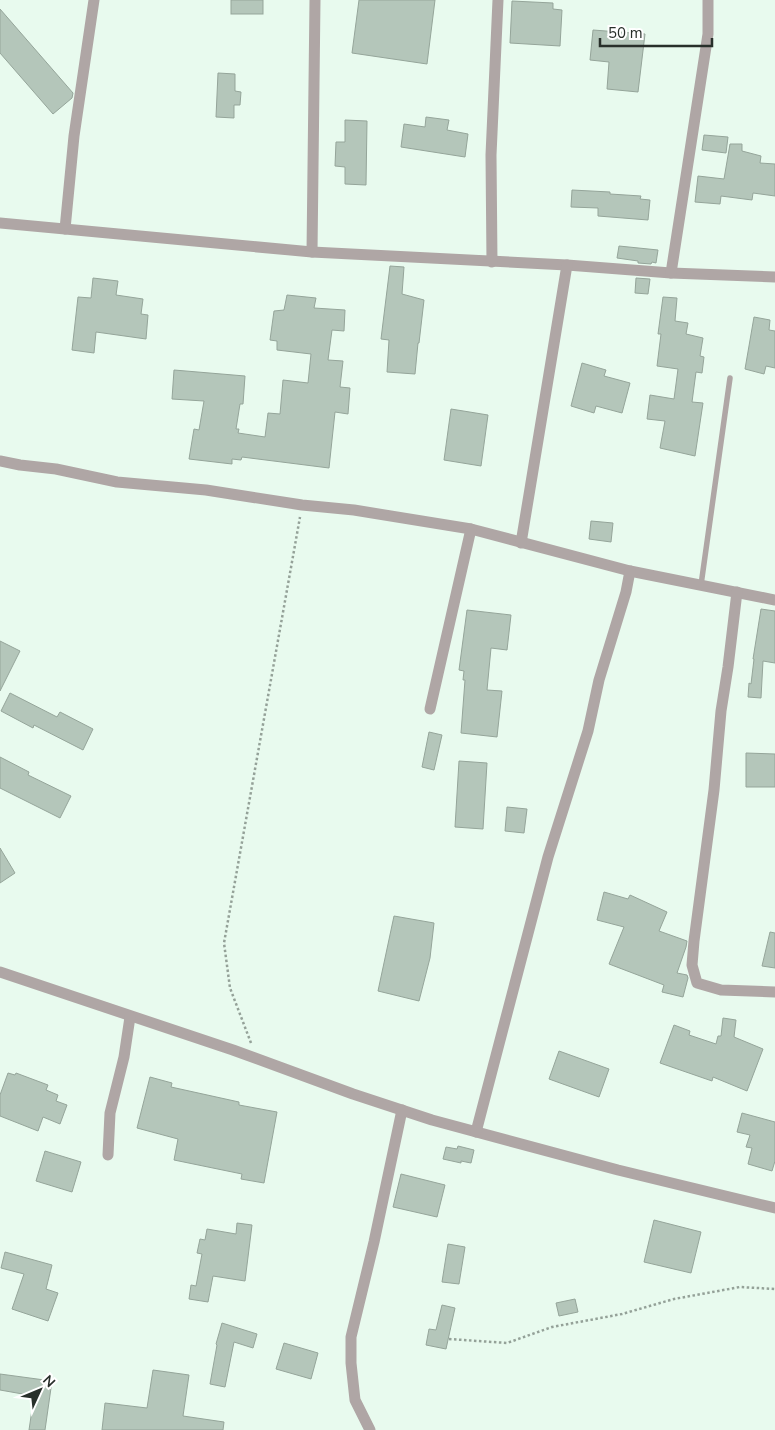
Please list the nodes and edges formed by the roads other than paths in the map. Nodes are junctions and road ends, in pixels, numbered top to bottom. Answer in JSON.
{"nodes":[{"id":1,"x":94,"y":0,"type":"edge"},
{"id":2,"x":315,"y":0,"type":"edge"},
{"id":3,"x":498,"y":0,"type":"edge"},
{"id":4,"x":708,"y":0,"type":"edge"},
{"id":5,"x":0,"y":223,"type":"edge"},
{"id":6,"x":65,"y":229,"type":"junction"},
{"id":7,"x":312,"y":252,"type":"junction"},
{"id":8,"x":492,"y":262,"type":"junction"},
{"id":9,"x":567,"y":265,"type":"junction"},
{"id":10,"x":671,"y":273,"type":"junction"},
{"id":11,"x":775,"y":276,"type":"edge"},
{"id":12,"x":730,"y":378,"type":"dead end"},
{"id":13,"x":0,"y":461,"type":"edge"},
{"id":14,"x":471,"y":529,"type":"junction"},
{"id":15,"x":521,"y":543,"type":"junction"},
{"id":16,"x":630,"y":571,"type":"junction"},
{"id":17,"x":701,"y":585,"type":"junction"},
{"id":18,"x":737,"y":592,"type":"junction"},
{"id":19,"x":775,"y":600,"type":"edge"},
{"id":20,"x":430,"y":709,"type":"dead end"},
{"id":21,"x":0,"y":972,"type":"edge"},
{"id":22,"x":775,"y":992,"type":"edge"},
{"id":23,"x":130,"y":1017,"type":"junction"},
{"id":24,"x":402,"y":1110,"type":"junction"},
{"id":25,"x":476,"y":1132,"type":"junction"},
{"id":26,"x":108,"y":1155,"type":"dead end"},
{"id":27,"x":775,"y":1208,"type":"edge"},
{"id":28,"x":370,"y":1430,"type":"edge"}],
"edges":[{"from":1,"to":6,"type":"street"},
{"from":2,"to":7,"type":"street"},
{"from":3,"to":8,"type":"street"},
{"from":4,"to":10,"type":"street"},
{"from":5,"to":6,"type":"street"},
{"from":6,"to":7,"type":"street"},
{"from":7,"to":8,"type":"street"},
{"from":8,"to":9,"type":"street"},
{"from":9,"to":10,"type":"street"},
{"from":9,"to":15,"type":"street"},
{"from":10,"to":11,"type":"street"},
{"from":12,"to":17,"type":"lane"},
{"from":13,"to":14,"type":"street"},
{"from":14,"to":15,"type":"street"},
{"from":14,"to":20,"type":"street"},
{"from":15,"to":16,"type":"street"},
{"from":16,"to":17,"type":"street"},
{"from":16,"to":25,"type":"street"},
{"from":17,"to":18,"type":"street"},
{"from":18,"to":19,"type":"street"},
{"from":18,"to":22,"type":"street"},
{"from":21,"to":23,"type":"street"},
{"from":23,"to":24,"type":"street"},
{"from":23,"to":26,"type":"street"},
{"from":24,"to":25,"type":"street"},
{"from":24,"to":28,"type":"street"},
{"from":25,"to":27,"type":"street"}]}
